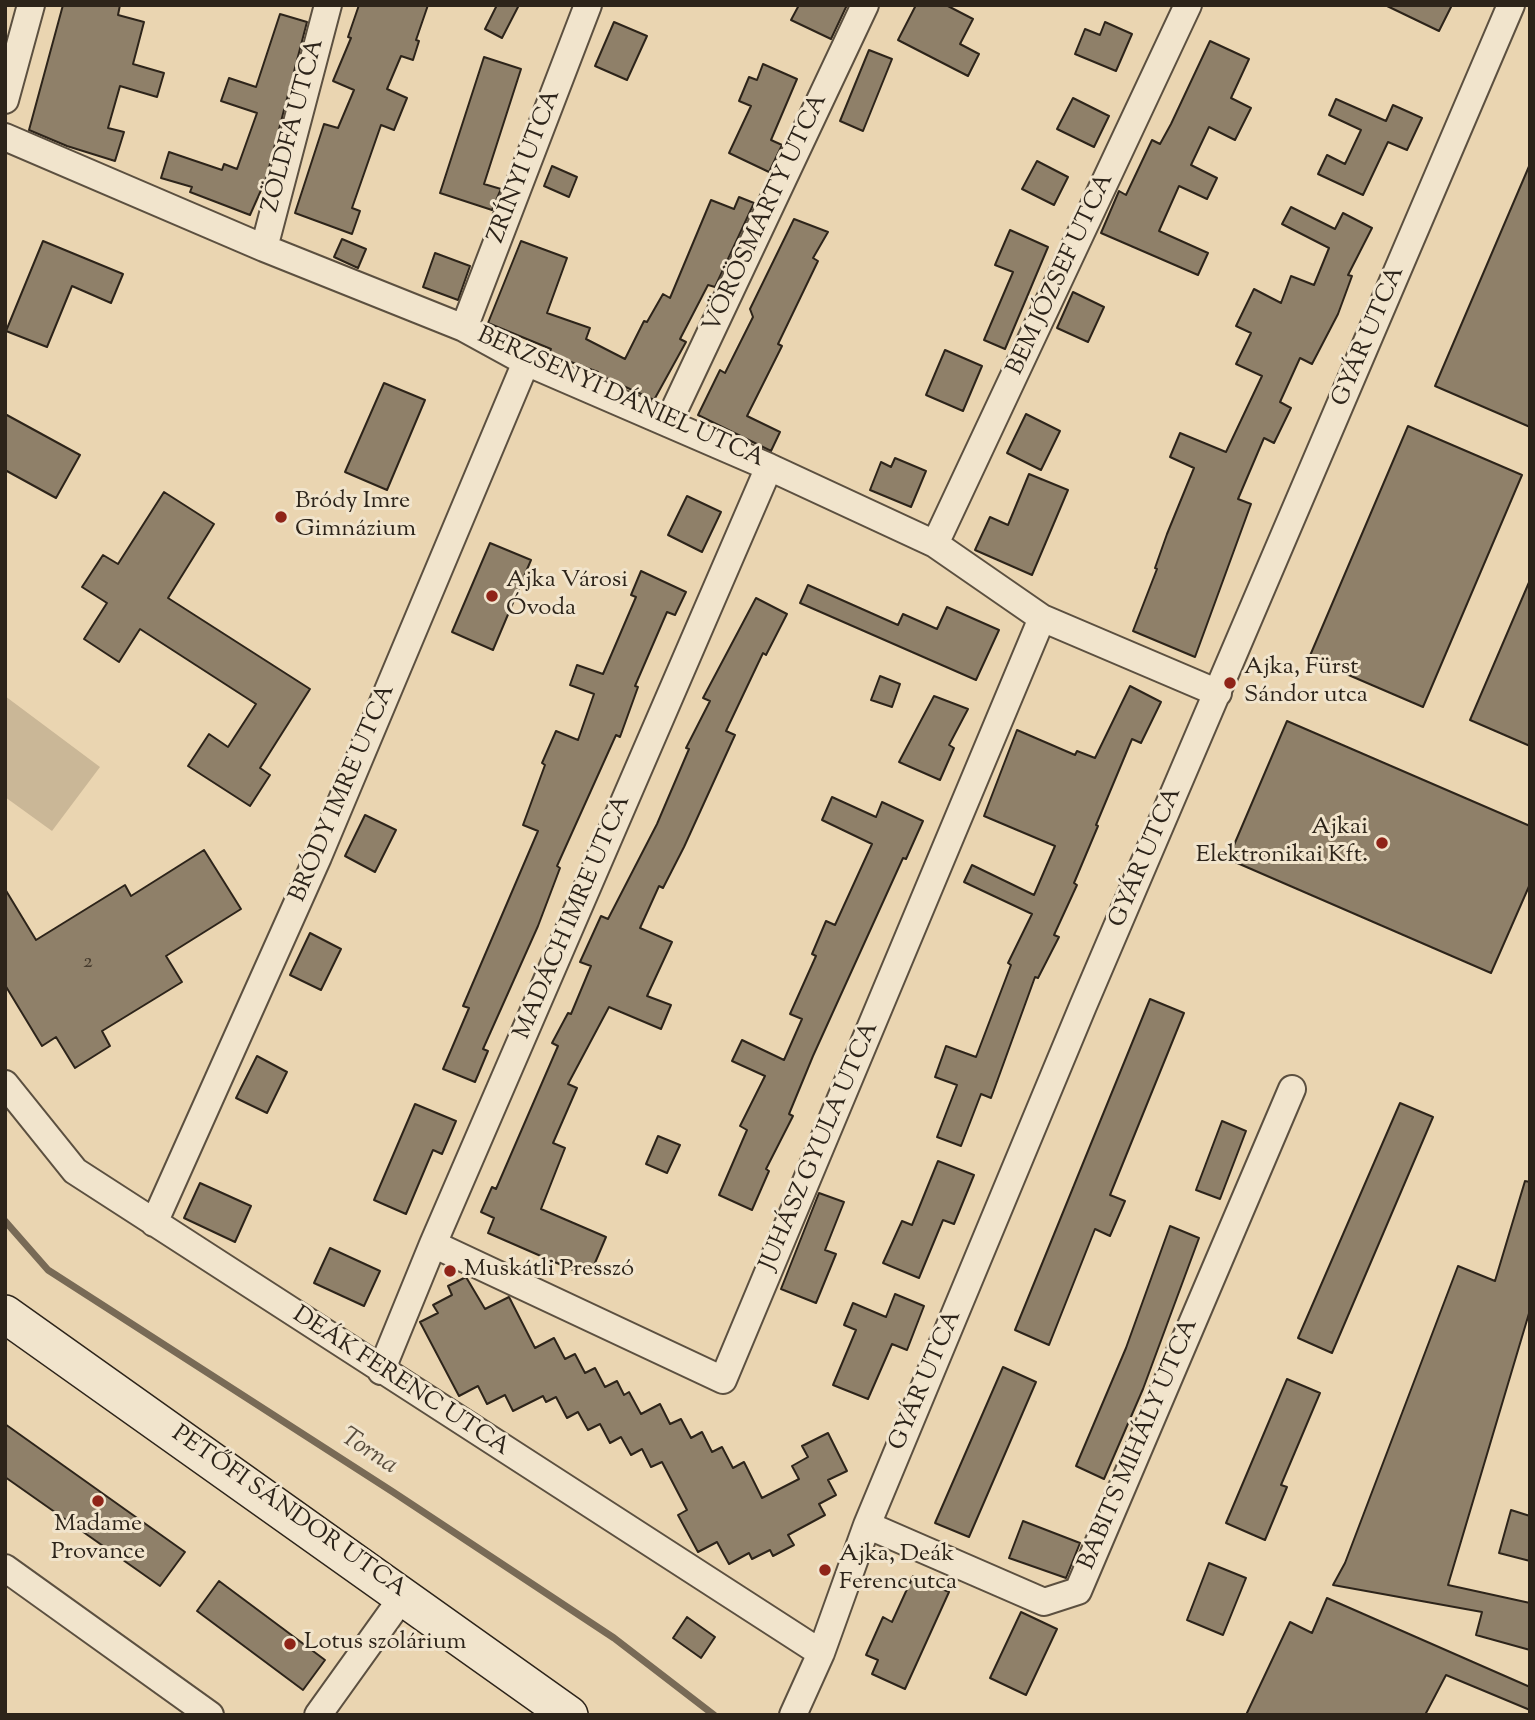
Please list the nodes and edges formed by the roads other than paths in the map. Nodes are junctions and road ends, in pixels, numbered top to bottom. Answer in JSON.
{"nodes":[{"id":1,"x":31,"y":5,"type":"edge"},
{"id":2,"x":328,"y":5,"type":"edge"},
{"id":3,"x":588,"y":5,"type":"edge"},
{"id":4,"x":865,"y":5,"type":"edge"},
{"id":5,"x":1188,"y":5,"type":"edge"},
{"id":6,"x":1511,"y":5,"type":"edge"},
{"id":7,"x":5,"y":100,"type":"edge"},
{"id":8,"x":5,"y":137,"type":"edge"},
{"id":9,"x":264,"y":248,"type":"junction"},
{"id":10,"x":464,"y":328,"type":"junction"},
{"id":11,"x":526,"y":362,"type":"junction"},
{"id":12,"x":668,"y":423,"type":"junction"},
{"id":13,"x":769,"y":467,"type":"junction"},
{"id":14,"x":935,"y":544,"type":"junction"},
{"id":15,"x":1042,"y":618,"type":"junction"},
{"id":16,"x":1218,"y":693,"type":"junction"},
{"id":17,"x":5,"y":1084,"type":"edge"},
{"id":18,"x":1292,"y":1089,"type":"dead end"},
{"id":19,"x":154,"y":1223,"type":"junction"},
{"id":20,"x":433,"y":1244,"type":"junction"},
{"id":21,"x":5,"y":1314,"type":"edge"},
{"id":22,"x":381,"y":1371,"type":"junction"},
{"id":23,"x":867,"y":1525,"type":"junction"},
{"id":24,"x":5,"y":1568,"type":"edge"},
{"id":25,"x":404,"y":1595,"type":"junction"},
{"id":26,"x":821,"y":1653,"type":"junction"},
{"id":27,"x":210,"y":1715,"type":"edge"},
{"id":28,"x":318,"y":1715,"type":"edge"},
{"id":29,"x":569,"y":1715,"type":"edge"},
{"id":30,"x":793,"y":1715,"type":"edge"}],
"edges":[{"from":1,"to":7,"type":"street"},
{"from":2,"to":9,"type":"street","name":"ZÖLDFA UTCA"},
{"from":3,"to":10,"type":"street","name":"ZRÍNYI UTCA"},
{"from":4,"to":12,"type":"street","name":"VÖRÖSMARTY UTCA"},
{"from":5,"to":14,"type":"street","name":"BEM JÓZSEF UTCA"},
{"from":6,"to":16,"type":"street","name":"GYÁR UTCA"},
{"from":8,"to":9,"type":"street","name":"BERZSENYI DÁNIEL UTCA"},
{"from":9,"to":10,"type":"street","name":"BERZSENYI DÁNIEL UTCA"},
{"from":10,"to":11,"type":"street","name":"BERZSENYI DÁNIEL UTCA"},
{"from":11,"to":12,"type":"street","name":"BERZSENYI DÁNIEL UTCA"},
{"from":11,"to":19,"type":"street","name":"BRÓDY IMRE UTCA"},
{"from":12,"to":13,"type":"street","name":"BERZSENYI DÁNIEL UTCA"},
{"from":13,"to":14,"type":"street","name":"BERZSENYI DÁNIEL UTCA"},
{"from":13,"to":20,"type":"street","name":"MADÁCH IMRE UTCA"},
{"from":14,"to":15,"type":"street","name":"BERZSENYI DÁNIEL UTCA"},
{"from":15,"to":16,"type":"street","name":"BERZSENYI DÁNIEL UTCA"},
{"from":15,"to":20,"type":"street","name":"JUHÁSZ GYULA UTCA"},
{"from":16,"to":23,"type":"street","name":"GYÁR UTCA"},
{"from":17,"to":19,"type":"street","name":"DEÁK FERENC UTCA"},
{"from":18,"to":23,"type":"street","name":"BABITS MIHÁLY UTCA"},
{"from":19,"to":22,"type":"street","name":"DEÁK FERENC UTCA"},
{"from":20,"to":22,"type":"street","name":"MADÁCH IMRE UTCA"},
{"from":21,"to":25,"type":"main road","name":"PETŐFI SÁNDOR UTCA"},
{"from":22,"to":26,"type":"street","name":"DEÁK FERENC UTCA"},
{"from":23,"to":26,"type":"street","name":"GYÁR UTCA"},
{"from":24,"to":27,"type":"street"},
{"from":25,"to":28,"type":"street"},
{"from":25,"to":29,"type":"main road","name":"PETŐFI SÁNDOR UTCA"},
{"from":26,"to":30,"type":"street","name":"GYÁR UTCA"}]}
